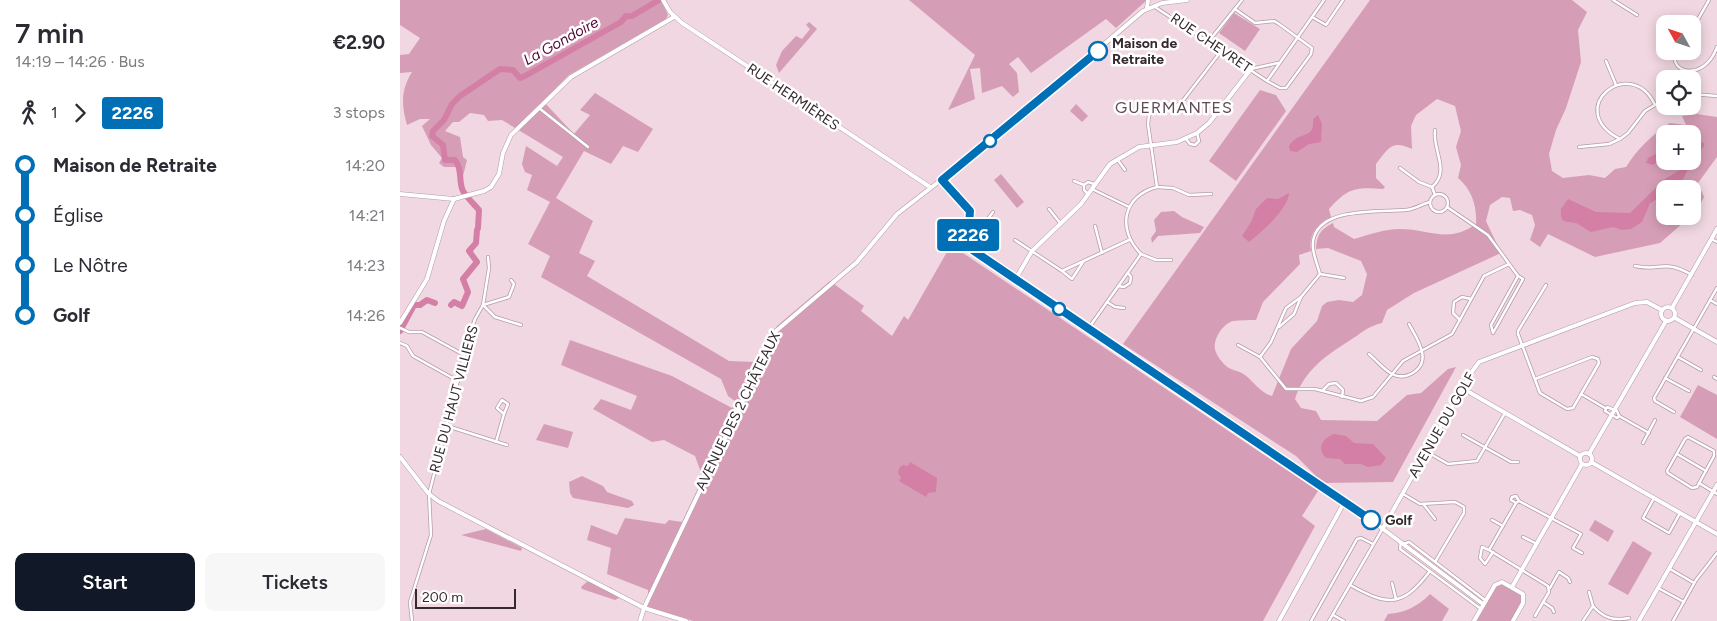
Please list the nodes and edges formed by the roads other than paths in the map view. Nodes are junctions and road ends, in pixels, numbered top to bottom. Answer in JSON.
{"nodes":[{"id":1,"x":664,"y":0,"type":"edge"},
{"id":2,"x":1148,"y":0,"type":"edge"},
{"id":3,"x":1187,"y":0,"type":"edge"},
{"id":4,"x":1242,"y":0,"type":"edge"},
{"id":5,"x":1324,"y":0,"type":"edge"},
{"id":6,"x":1343,"y":0,"type":"edge"},
{"id":7,"x":1613,"y":0,"type":"edge"},
{"id":8,"x":1709,"y":0,"type":"edge"},
{"id":9,"x":1154,"y":6,"type":"junction"},
{"id":10,"x":1147,"y":8,"type":"junction"},
{"id":11,"x":1235,"y":9,"type":"junction"},
{"id":12,"x":1637,"y":15,"type":"dead end"},
{"id":13,"x":1700,"y":15,"type":"edge"},
{"id":14,"x":674,"y":17,"type":"junction"},
{"id":15,"x":1312,"y":17,"type":"junction"},
{"id":16,"x":1298,"y":37,"type":"junction"},
{"id":17,"x":1209,"y":41,"type":"junction"},
{"id":18,"x":1717,"y":48,"type":"edge"},
{"id":19,"x":1222,"y":50,"type":"junction"},
{"id":20,"x":1674,"y":60,"type":"edge"},
{"id":21,"x":1606,"y":61,"type":"dead end"},
{"id":22,"x":1279,"y":63,"type":"junction"},
{"id":23,"x":1250,"y":69,"type":"junction"},
{"id":24,"x":1267,"y":81,"type":"junction"},
{"id":25,"x":1616,"y":85,"type":"junction"},
{"id":26,"x":1701,"y":95,"type":"edge"},
{"id":27,"x":1717,"y":96,"type":"edge"},
{"id":28,"x":1654,"y":105,"type":"joint"},
{"id":29,"x":538,"y":108,"type":"junction"},
{"id":30,"x":1435,"y":130,"type":"dead end"},
{"id":31,"x":1197,"y":133,"type":"junction"},
{"id":32,"x":1186,"y":139,"type":"junction"},
{"id":33,"x":1620,"y":139,"type":"junction"},
{"id":34,"x":1151,"y":145,"type":"junction"},
{"id":35,"x":588,"y":147,"type":"dead end"},
{"id":36,"x":1579,"y":147,"type":"dead end"},
{"id":37,"x":1117,"y":159,"type":"junction"},
{"id":38,"x":1400,"y":168,"type":"dead end"},
{"id":39,"x":1125,"y":170,"type":"dead end"},
{"id":40,"x":942,"y":180,"type":"junction"},
{"id":41,"x":1074,"y":180,"type":"dead end"},
{"id":42,"x":1094,"y":184,"type":"junction"},
{"id":43,"x":1084,"y":185,"type":"junction"},
{"id":44,"x":1157,"y":186,"type":"junction"},
{"id":45,"x":930,"y":187,"type":"junction"},
{"id":46,"x":1432,"y":187,"type":"junction"},
{"id":47,"x":1091,"y":189,"type":"junction"},
{"id":48,"x":400,"y":194,"type":"edge"},
{"id":49,"x":1088,"y":194,"type":"junction"},
{"id":50,"x":1211,"y":194,"type":"dead end"},
{"id":51,"x":1435,"y":195,"type":"junction"},
{"id":52,"x":454,"y":199,"type":"junction"},
{"id":53,"x":1430,"y":202,"type":"junction"},
{"id":54,"x":1129,"y":207,"type":"junction"},
{"id":55,"x":1447,"y":207,"type":"junction"},
{"id":56,"x":1049,"y":209,"type":"dead end"},
{"id":57,"x":993,"y":212,"type":"dead end"},
{"id":58,"x":970,"y":221,"type":"junction"},
{"id":59,"x":1061,"y":224,"type":"junction"},
{"id":60,"x":1095,"y":226,"type":"dead end"},
{"id":61,"x":1717,"y":229,"type":"edge"},
{"id":62,"x":1711,"y":239,"type":"junction"},
{"id":63,"x":1015,"y":240,"type":"dead end"},
{"id":64,"x":1129,"y":240,"type":"junction"},
{"id":65,"x":1717,"y":242,"type":"edge"},
{"id":66,"x":1032,"y":251,"type":"junction"},
{"id":67,"x":1102,"y":253,"type":"junction"},
{"id":68,"x":1141,"y":254,"type":"junction"},
{"id":69,"x":488,"y":257,"type":"dead end"},
{"id":70,"x":1171,"y":260,"type":"dead end"},
{"id":71,"x":1083,"y":262,"type":"junction"},
{"id":72,"x":1510,"y":264,"type":"junction"},
{"id":73,"x":1635,"y":266,"type":"dead end"},
{"id":74,"x":1062,"y":271,"type":"junction"},
{"id":75,"x":1128,"y":273,"type":"junction"},
{"id":76,"x":1320,"y":274,"type":"junction"},
{"id":77,"x":1692,"y":275,"type":"junction"},
{"id":78,"x":1518,"y":276,"type":"junction"},
{"id":79,"x":1344,"y":278,"type":"dead end"},
{"id":80,"x":511,"y":280,"type":"dead end"},
{"id":81,"x":1015,"y":280,"type":"junction"},
{"id":82,"x":1546,"y":285,"type":"dead end"},
{"id":83,"x":1118,"y":286,"type":"junction"},
{"id":84,"x":1717,"y":288,"type":"edge"},
{"id":85,"x":1301,"y":298,"type":"junction"},
{"id":86,"x":1471,"y":299,"type":"junction"},
{"id":87,"x":1710,"y":300,"type":"junction"},
{"id":88,"x":1107,"y":302,"type":"junction"},
{"id":89,"x":1717,"y":304,"type":"edge"},
{"id":90,"x":484,"y":305,"type":"junction"},
{"id":91,"x":1124,"y":308,"type":"dead end"},
{"id":92,"x":1672,"y":308,"type":"junction"},
{"id":93,"x":1662,"y":310,"type":"junction"},
{"id":94,"x":1675,"y":318,"type":"junction"},
{"id":95,"x":1460,"y":320,"type":"junction"},
{"id":96,"x":1666,"y":321,"type":"junction"},
{"id":97,"x":400,"y":323,"type":"edge"},
{"id":98,"x":1409,"y":324,"type":"dead end"},
{"id":99,"x":521,"y":325,"type":"dead end"},
{"id":100,"x":1278,"y":327,"type":"junction"},
{"id":101,"x":401,"y":328,"type":"edge"},
{"id":102,"x":1694,"y":328,"type":"junction"},
{"id":103,"x":1088,"y":329,"type":"junction"},
{"id":104,"x":1717,"y":342,"type":"edge"},
{"id":105,"x":400,"y":344,"type":"edge"},
{"id":106,"x":1522,"y":344,"type":"junction"},
{"id":107,"x":1238,"y":346,"type":"dead end"},
{"id":108,"x":1422,"y":349,"type":"junction"},
{"id":109,"x":1369,"y":354,"type":"dead end"},
{"id":110,"x":464,"y":356,"type":"junction"},
{"id":111,"x":1260,"y":357,"type":"junction"},
{"id":112,"x":1678,"y":357,"type":"junction"},
{"id":113,"x":1701,"y":370,"type":"dead end"},
{"id":114,"x":1391,"y":374,"type":"junction"},
{"id":115,"x":1665,"y":378,"type":"junction"},
{"id":116,"x":1535,"y":379,"type":"junction"},
{"id":117,"x":458,"y":381,"type":"junction"},
{"id":118,"x":1462,"y":388,"type":"junction"},
{"id":119,"x":1323,"y":390,"type":"junction"},
{"id":120,"x":1689,"y":391,"type":"dead end"},
{"id":121,"x":1581,"y":394,"type":"junction"},
{"id":122,"x":1342,"y":397,"type":"junction"},
{"id":123,"x":1605,"y":408,"type":"junction"},
{"id":124,"x":1614,"y":409,"type":"junction"},
{"id":125,"x":1674,"y":412,"type":"dead end"},
{"id":126,"x":1505,"y":413,"type":"junction"},
{"id":127,"x":504,"y":414,"type":"junction"},
{"id":128,"x":1611,"y":416,"type":"junction"},
{"id":129,"x":1619,"y":416,"type":"junction"},
{"id":130,"x":1656,"y":420,"type":"dead end"},
{"id":131,"x":447,"y":426,"type":"junction"},
{"id":132,"x":1649,"y":433,"type":"junction"},
{"id":133,"x":1463,"y":435,"type":"dead end"},
{"id":134,"x":496,"y":442,"type":"junction"},
{"id":135,"x":1643,"y":443,"type":"dead end"},
{"id":136,"x":507,"y":445,"type":"dead end"},
{"id":137,"x":1485,"y":448,"type":"junction"},
{"id":138,"x":1427,"y":452,"type":"junction"},
{"id":139,"x":1589,"y":454,"type":"junction"},
{"id":140,"x":1676,"y":454,"type":"junction"},
{"id":141,"x":1580,"y":456,"type":"junction"},
{"id":142,"x":400,"y":457,"type":"edge"},
{"id":143,"x":1518,"y":462,"type":"dead end"},
{"id":144,"x":1591,"y":462,"type":"junction"},
{"id":145,"x":1582,"y":464,"type":"junction"},
{"id":146,"x":1706,"y":471,"type":"junction"},
{"id":147,"x":1699,"y":483,"type":"junction"},
{"id":148,"x":1717,"y":484,"type":"edge"},
{"id":149,"x":1715,"y":493,"type":"edge"},
{"id":150,"x":429,"y":494,"type":"junction"},
{"id":151,"x":1402,"y":494,"type":"junction"},
{"id":152,"x":1654,"y":498,"type":"junction"},
{"id":153,"x":1345,"y":501,"type":"junction"},
{"id":154,"x":1423,"y":504,"type":"junction"},
{"id":155,"x":1680,"y":513,"type":"junction"},
{"id":156,"x":1551,"y":519,"type":"junction"},
{"id":157,"x":1435,"y":520,"type":"dead end"},
{"id":158,"x":1492,"y":520,"type":"dead end"},
{"id":159,"x":1696,"y":522,"type":"junction"},
{"id":160,"x":1503,"y":526,"type":"junction"},
{"id":161,"x":1382,"y":528,"type":"junction"},
{"id":162,"x":1717,"y":534,"type":"edge"},
{"id":163,"x":1524,"y":537,"type":"dead end"},
{"id":164,"x":1402,"y":543,"type":"junction"},
{"id":165,"x":1374,"y":544,"type":"junction"},
{"id":166,"x":1537,"y":544,"type":"junction"},
{"id":167,"x":1491,"y":551,"type":"junction"},
{"id":168,"x":1582,"y":553,"type":"dead end"},
{"id":169,"x":1717,"y":553,"type":"edge"},
{"id":170,"x":1435,"y":562,"type":"junction"},
{"id":171,"x":1669,"y":569,"type":"junction"},
{"id":172,"x":1522,"y":570,"type":"junction"},
{"id":173,"x":1430,"y":571,"type":"junction"},
{"id":174,"x":1570,"y":582,"type":"dead end"},
{"id":175,"x":1392,"y":583,"type":"dead end"},
{"id":176,"x":1694,"y":583,"type":"junction"},
{"id":177,"x":1350,"y":585,"type":"junction"},
{"id":178,"x":1512,"y":586,"type":"junction"},
{"id":179,"x":1658,"y":588,"type":"junction"},
{"id":180,"x":1550,"y":589,"type":"junction"},
{"id":181,"x":1589,"y":592,"type":"dead end"},
{"id":182,"x":1396,"y":599,"type":"junction"},
{"id":183,"x":1484,"y":602,"type":"junction"},
{"id":184,"x":1543,"y":602,"type":"junction"},
{"id":185,"x":1684,"y":602,"type":"junction"},
{"id":186,"x":1593,"y":606,"type":"junction"},
{"id":187,"x":644,"y":608,"type":"junction"},
{"id":188,"x":1480,"y":609,"type":"junction"},
{"id":189,"x":1554,"y":612,"type":"dead end"},
{"id":190,"x":1333,"y":615,"type":"junction"},
{"id":191,"x":1535,"y":616,"type":"dead end"},
{"id":192,"x":1629,"y":618,"type":"dead end"},
{"id":193,"x":412,"y":621,"type":"edge"},
{"id":194,"x":640,"y":621,"type":"edge"},
{"id":195,"x":686,"y":621,"type":"edge"},
{"id":196,"x":1279,"y":621,"type":"edge"},
{"id":197,"x":1310,"y":621,"type":"edge"},
{"id":198,"x":1329,"y":621,"type":"edge"},
{"id":199,"x":1344,"y":621,"type":"edge"},
{"id":200,"x":1474,"y":621,"type":"edge"},
{"id":201,"x":1513,"y":621,"type":"edge"},
{"id":202,"x":1583,"y":621,"type":"edge"},
{"id":203,"x":1618,"y":621,"type":"edge"},
{"id":204,"x":1639,"y":621,"type":"edge"},
{"id":205,"x":1673,"y":621,"type":"edge"}],
"edges":[{"from":1,"to":14,"type":"street","name":"RUE HERMIÈRES"},
{"from":2,"to":10,"type":"street"},
{"from":3,"to":9,"type":"street","name":"AVENUE DES 2 CHÂTEAUX"},
{"from":4,"to":11,"type":"street"},
{"from":5,"to":15,"type":"street"},
{"from":6,"to":15,"type":"street"},
{"from":7,"to":12,"type":"street"},
{"from":8,"to":13,"type":"street"},
{"from":9,"to":10,"type":"street","name":"AVENUE DES 2 CHÂTEAUX"},
{"from":9,"to":17,"type":"street","name":"RUE CHEVRET"},
{"from":10,"to":40,"type":"street","name":"AVENUE DES 2 CHÂTEAUX"},
{"from":11,"to":16,"type":"street"},
{"from":11,"to":17,"type":"street"},
{"from":14,"to":29,"type":"street"},
{"from":14,"to":45,"type":"street","name":"RUE HERMIÈRES"},
{"from":15,"to":16,"type":"street"},
{"from":16,"to":22,"type":"street"},
{"from":16,"to":24,"type":"street"},
{"from":17,"to":19,"type":"street","name":"RUE CHEVRET"},
{"from":18,"to":20,"type":"street"},
{"from":19,"to":23,"type":"street","name":"RUE CHEVRET"},
{"from":19,"to":34,"type":"street"},
{"from":21,"to":25,"type":"street"},
{"from":22,"to":23,"type":"street"},
{"from":22,"to":24,"type":"street"},
{"from":23,"to":24,"type":"street","name":"RUE CHEVRET"},
{"from":23,"to":31,"type":"street"},
{"from":25,"to":28,"type":"street"},
{"from":25,"to":33,"type":"street"},
{"from":26,"to":27,"type":"street"},
{"from":28,"to":33,"type":"street"},
{"from":29,"to":35,"type":"street"},
{"from":29,"to":52,"type":"street"},
{"from":30,"to":46,"type":"street"},
{"from":31,"to":32,"type":"street"},
{"from":31,"to":32,"type":"street"},
{"from":32,"to":34,"type":"street"},
{"from":33,"to":36,"type":"street"},
{"from":34,"to":37,"type":"street"},
{"from":34,"to":44,"type":"street"},
{"from":37,"to":39,"type":"street"},
{"from":37,"to":42,"type":"street"},
{"from":38,"to":46,"type":"street"},
{"from":40,"to":45,"type":"street","name":"AVENUE DES 2 CHÂTEAUX"},
{"from":40,"to":58,"type":"street"},
{"from":41,"to":43,"type":"street"},
{"from":42,"to":43,"type":"street"},
{"from":42,"to":47,"type":"street"},
{"from":43,"to":49,"type":"street"},
{"from":44,"to":50,"type":"street"},
{"from":44,"to":54,"type":"street"},
{"from":45,"to":187,"type":"street","name":"AVENUE DES 2 CHÂTEAUX"},
{"from":46,"to":51,"type":"street"},
{"from":47,"to":49,"type":"street"},
{"from":47,"to":54,"type":"street"},
{"from":48,"to":52,"type":"street"},
{"from":49,"to":59,"type":"street"},
{"from":51,"to":53,"type":"street"},
{"from":51,"to":55,"type":"street"},
{"from":52,"to":97,"type":"street"},
{"from":53,"to":55,"type":"street"},
{"from":53,"to":76,"type":"street"},
{"from":54,"to":64,"type":"street"},
{"from":55,"to":72,"type":"street"},
{"from":56,"to":59,"type":"street"},
{"from":57,"to":58,"type":"street"},
{"from":58,"to":81,"type":"street"},
{"from":59,"to":66,"type":"street"},
{"from":60,"to":67,"type":"street"},
{"from":61,"to":62,"type":"street"},
{"from":62,"to":65,"type":"street"},
{"from":62,"to":77,"type":"street"},
{"from":63,"to":66,"type":"street"},
{"from":64,"to":67,"type":"street"},
{"from":64,"to":68,"type":"street"},
{"from":66,"to":74,"type":"street"},
{"from":66,"to":81,"type":"street"},
{"from":67,"to":71,"type":"street"},
{"from":68,"to":70,"type":"street"},
{"from":68,"to":75,"type":"street"},
{"from":69,"to":90,"type":"street","name":"RUE DU HAUT VILLIERS"},
{"from":71,"to":74,"type":"street"},
{"from":71,"to":74,"type":"street"},
{"from":72,"to":78,"type":"street"},
{"from":72,"to":86,"type":"street"},
{"from":73,"to":77,"type":"street"},
{"from":75,"to":83,"type":"street"},
{"from":75,"to":83,"type":"street"},
{"from":76,"to":79,"type":"street"},
{"from":76,"to":85,"type":"street"},
{"from":77,"to":92,"type":"street"},
{"from":78,"to":78,"type":"street"},
{"from":80,"to":90,"type":"street"},
{"from":81,"to":103,"type":"street"},
{"from":82,"to":106,"type":"street"},
{"from":83,"to":88,"type":"street"},
{"from":84,"to":87,"type":"street"},
{"from":85,"to":100,"type":"street"},
{"from":85,"to":100,"type":"street"},
{"from":86,"to":95,"type":"street"},
{"from":86,"to":95,"type":"street"},
{"from":87,"to":89,"type":"street"},
{"from":87,"to":102,"type":"street"},
{"from":88,"to":91,"type":"street"},
{"from":88,"to":103,"type":"street"},
{"from":90,"to":99,"type":"street"},
{"from":90,"to":110,"type":"street","name":"RUE DU HAUT VILLIERS"},
{"from":92,"to":93,"type":"street"},
{"from":92,"to":94,"type":"street"},
{"from":93,"to":96,"type":"street"},
{"from":93,"to":106,"type":"street","name":"AVENUE DU GOLF"},
{"from":94,"to":96,"type":"street"},
{"from":94,"to":102,"type":"street"},
{"from":95,"to":108,"type":"street"},
{"from":96,"to":124,"type":"street"},
{"from":98,"to":108,"type":"street"},
{"from":100,"to":111,"type":"street"},
{"from":101,"to":110,"type":"street"},
{"from":102,"to":104,"type":"street"},
{"from":102,"to":112,"type":"street"},
{"from":103,"to":153,"type":"street"},
{"from":105,"to":117,"type":"street"},
{"from":106,"to":116,"type":"street"},
{"from":106,"to":118,"type":"street","name":"AVENUE DU GOLF"},
{"from":107,"to":111,"type":"street"},
{"from":108,"to":114,"type":"street"},
{"from":108,"to":114,"type":"street"},
{"from":109,"to":114,"type":"street"},
{"from":110,"to":117,"type":"street","name":"RUE DU HAUT VILLIERS"},
{"from":111,"to":119,"type":"street"},
{"from":112,"to":113,"type":"street"},
{"from":112,"to":115,"type":"street"},
{"from":114,"to":122,"type":"street"},
{"from":115,"to":120,"type":"street"},
{"from":115,"to":125,"type":"street"},
{"from":116,"to":121,"type":"street"},
{"from":116,"to":121,"type":"street"},
{"from":117,"to":131,"type":"street","name":"RUE DU HAUT VILLIERS"},
{"from":118,"to":126,"type":"street"},
{"from":118,"to":138,"type":"street","name":"AVENUE DU GOLF"},
{"from":119,"to":122,"type":"street"},
{"from":119,"to":122,"type":"street"},
{"from":121,"to":123,"type":"street"},
{"from":123,"to":124,"type":"street"},
{"from":123,"to":128,"type":"street"},
{"from":124,"to":128,"type":"street"},
{"from":124,"to":129,"type":"street"},
{"from":126,"to":137,"type":"street"},
{"from":126,"to":141,"type":"street"},
{"from":127,"to":127,"type":"street"},
{"from":127,"to":134,"type":"street"},
{"from":128,"to":129,"type":"street"},
{"from":128,"to":139,"type":"street"},
{"from":129,"to":132,"type":"street"},
{"from":130,"to":132,"type":"street"},
{"from":131,"to":134,"type":"street"},
{"from":131,"to":150,"type":"street","name":"RUE DU HAUT VILLIERS"},
{"from":132,"to":135,"type":"street"},
{"from":133,"to":137,"type":"street"},
{"from":134,"to":136,"type":"street"},
{"from":137,"to":138,"type":"street"},
{"from":137,"to":143,"type":"street"},
{"from":138,"to":151,"type":"street","name":"AVENUE DU GOLF"},
{"from":139,"to":141,"type":"street"},
{"from":139,"to":144,"type":"street"},
{"from":140,"to":146,"type":"street"},
{"from":140,"to":146,"type":"street"},
{"from":140,"to":147,"type":"street"},
{"from":141,"to":145,"type":"street"},
{"from":142,"to":150,"type":"street"},
{"from":144,"to":145,"type":"street"},
{"from":144,"to":152,"type":"street"},
{"from":145,"to":156,"type":"street"},
{"from":146,"to":147,"type":"street"},
{"from":147,"to":149,"type":"street"},
{"from":148,"to":149,"type":"street"},
{"from":149,"to":159,"type":"street"},
{"from":150,"to":187,"type":"street"},
{"from":150,"to":193,"type":"street","name":"RUE DU HAUT VILLIERS"},
{"from":151,"to":154,"type":"street"},
{"from":151,"to":161,"type":"street","name":"AVENUE DU GOLF"},
{"from":152,"to":155,"type":"street"},
{"from":152,"to":155,"type":"street"},
{"from":153,"to":161,"type":"street"},
{"from":153,"to":196,"type":"street"},
{"from":154,"to":157,"type":"street"},
{"from":154,"to":170,"type":"street"},
{"from":155,"to":159,"type":"street"},
{"from":156,"to":160,"type":"street"},
{"from":156,"to":166,"type":"street"},
{"from":156,"to":168,"type":"street"},
{"from":158,"to":160,"type":"street"},
{"from":159,"to":162,"type":"street"},
{"from":159,"to":171,"type":"street"},
{"from":160,"to":167,"type":"street"},
{"from":161,"to":164,"type":"street"},
{"from":161,"to":165,"type":"street"},
{"from":163,"to":166,"type":"street"},
{"from":164,"to":170,"type":"street"},
{"from":164,"to":173,"type":"street"},
{"from":164,"to":183,"type":"street"},
{"from":165,"to":177,"type":"street"},
{"from":165,"to":197,"type":"street"},
{"from":166,"to":172,"type":"street"},
{"from":167,"to":167,"type":"street"},
{"from":167,"to":172,"type":"street"},
{"from":169,"to":176,"type":"street"},
{"from":170,"to":183,"type":"street"},
{"from":171,"to":176,"type":"street"},
{"from":171,"to":179,"type":"street"},
{"from":172,"to":178,"type":"street"},
{"from":172,"to":180,"type":"street"},
{"from":173,"to":182,"type":"street"},
{"from":173,"to":188,"type":"street"},
{"from":174,"to":180,"type":"street"},
{"from":175,"to":182,"type":"street"},
{"from":176,"to":185,"type":"street"},
{"from":177,"to":182,"type":"street"},
{"from":177,"to":190,"type":"street"},
{"from":178,"to":183,"type":"street"},
{"from":178,"to":201,"type":"street"},
{"from":179,"to":185,"type":"street"},
{"from":179,"to":204,"type":"street"},
{"from":180,"to":184,"type":"street"},
{"from":181,"to":186,"type":"street"},
{"from":183,"to":188,"type":"street"},
{"from":184,"to":189,"type":"street"},
{"from":184,"to":191,"type":"street"},
{"from":185,"to":205,"type":"street"},
{"from":186,"to":202,"type":"street"},
{"from":186,"to":203,"type":"street"},
{"from":187,"to":194,"type":"street","name":"AVENUE DES 2 CHÂTEAUX"},
{"from":187,"to":195,"type":"street"},
{"from":188,"to":200,"type":"street"},
{"from":190,"to":198,"type":"street"},
{"from":190,"to":199,"type":"street"},
{"from":192,"to":203,"type":"street"}]}
